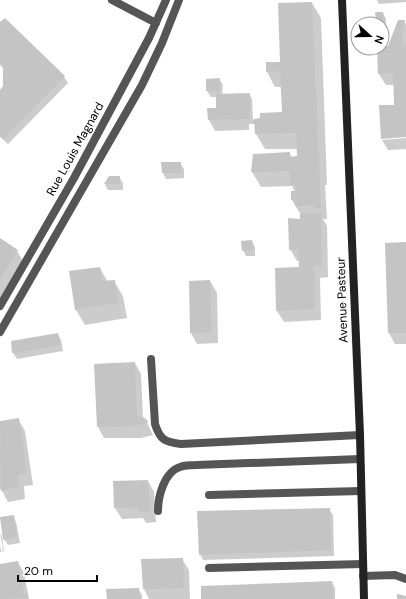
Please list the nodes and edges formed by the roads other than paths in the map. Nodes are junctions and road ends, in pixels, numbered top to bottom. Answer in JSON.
{"nodes":[{"id":1,"x":112,"y":0,"type":"edge"},
{"id":2,"x":166,"y":0,"type":"edge"},
{"id":3,"x":179,"y":0,"type":"edge"},
{"id":4,"x":342,"y":0,"type":"edge"},
{"id":5,"x":156,"y":24,"type":"junction"},
{"id":6,"x":0,"y":306,"type":"edge"},
{"id":7,"x":0,"y":332,"type":"edge"},
{"id":8,"x":151,"y":359,"type":"dead end"},
{"id":9,"x":360,"y":435,"type":"junction"},
{"id":10,"x":360,"y":459,"type":"junction"},
{"id":11,"x":361,"y":490,"type":"junction"},
{"id":12,"x":209,"y":495,"type":"dead end"},
{"id":13,"x":158,"y":511,"type":"dead end"},
{"id":14,"x":363,"y":564,"type":"junction"},
{"id":15,"x":209,"y":568,"type":"dead end"},
{"id":16,"x":363,"y":576,"type":"junction"},
{"id":17,"x":406,"y":579,"type":"edge"},
{"id":18,"x":364,"y":599,"type":"edge"}],
"edges":[{"from":1,"to":5,"type":"street"},
{"from":2,"to":5,"type":"street","name":"Rue Louis Magnard"},
{"from":3,"to":7,"type":"street"},
{"from":4,"to":9,"type":"main road","name":"Avenue Pasteur"},
{"from":5,"to":6,"type":"street","name":"Rue Louis Magnard"},
{"from":8,"to":9,"type":"street"},
{"from":9,"to":10,"type":"main road","name":"Avenue Pasteur"},
{"from":10,"to":11,"type":"main road","name":"Avenue Pasteur"},
{"from":10,"to":13,"type":"street"},
{"from":11,"to":12,"type":"street"},
{"from":11,"to":14,"type":"main road","name":"Avenue Pasteur"},
{"from":14,"to":15,"type":"street"},
{"from":14,"to":16,"type":"main road","name":"Avenue Pasteur"},
{"from":16,"to":17,"type":"street"},
{"from":16,"to":18,"type":"main road","name":"Avenue Pasteur"}]}
